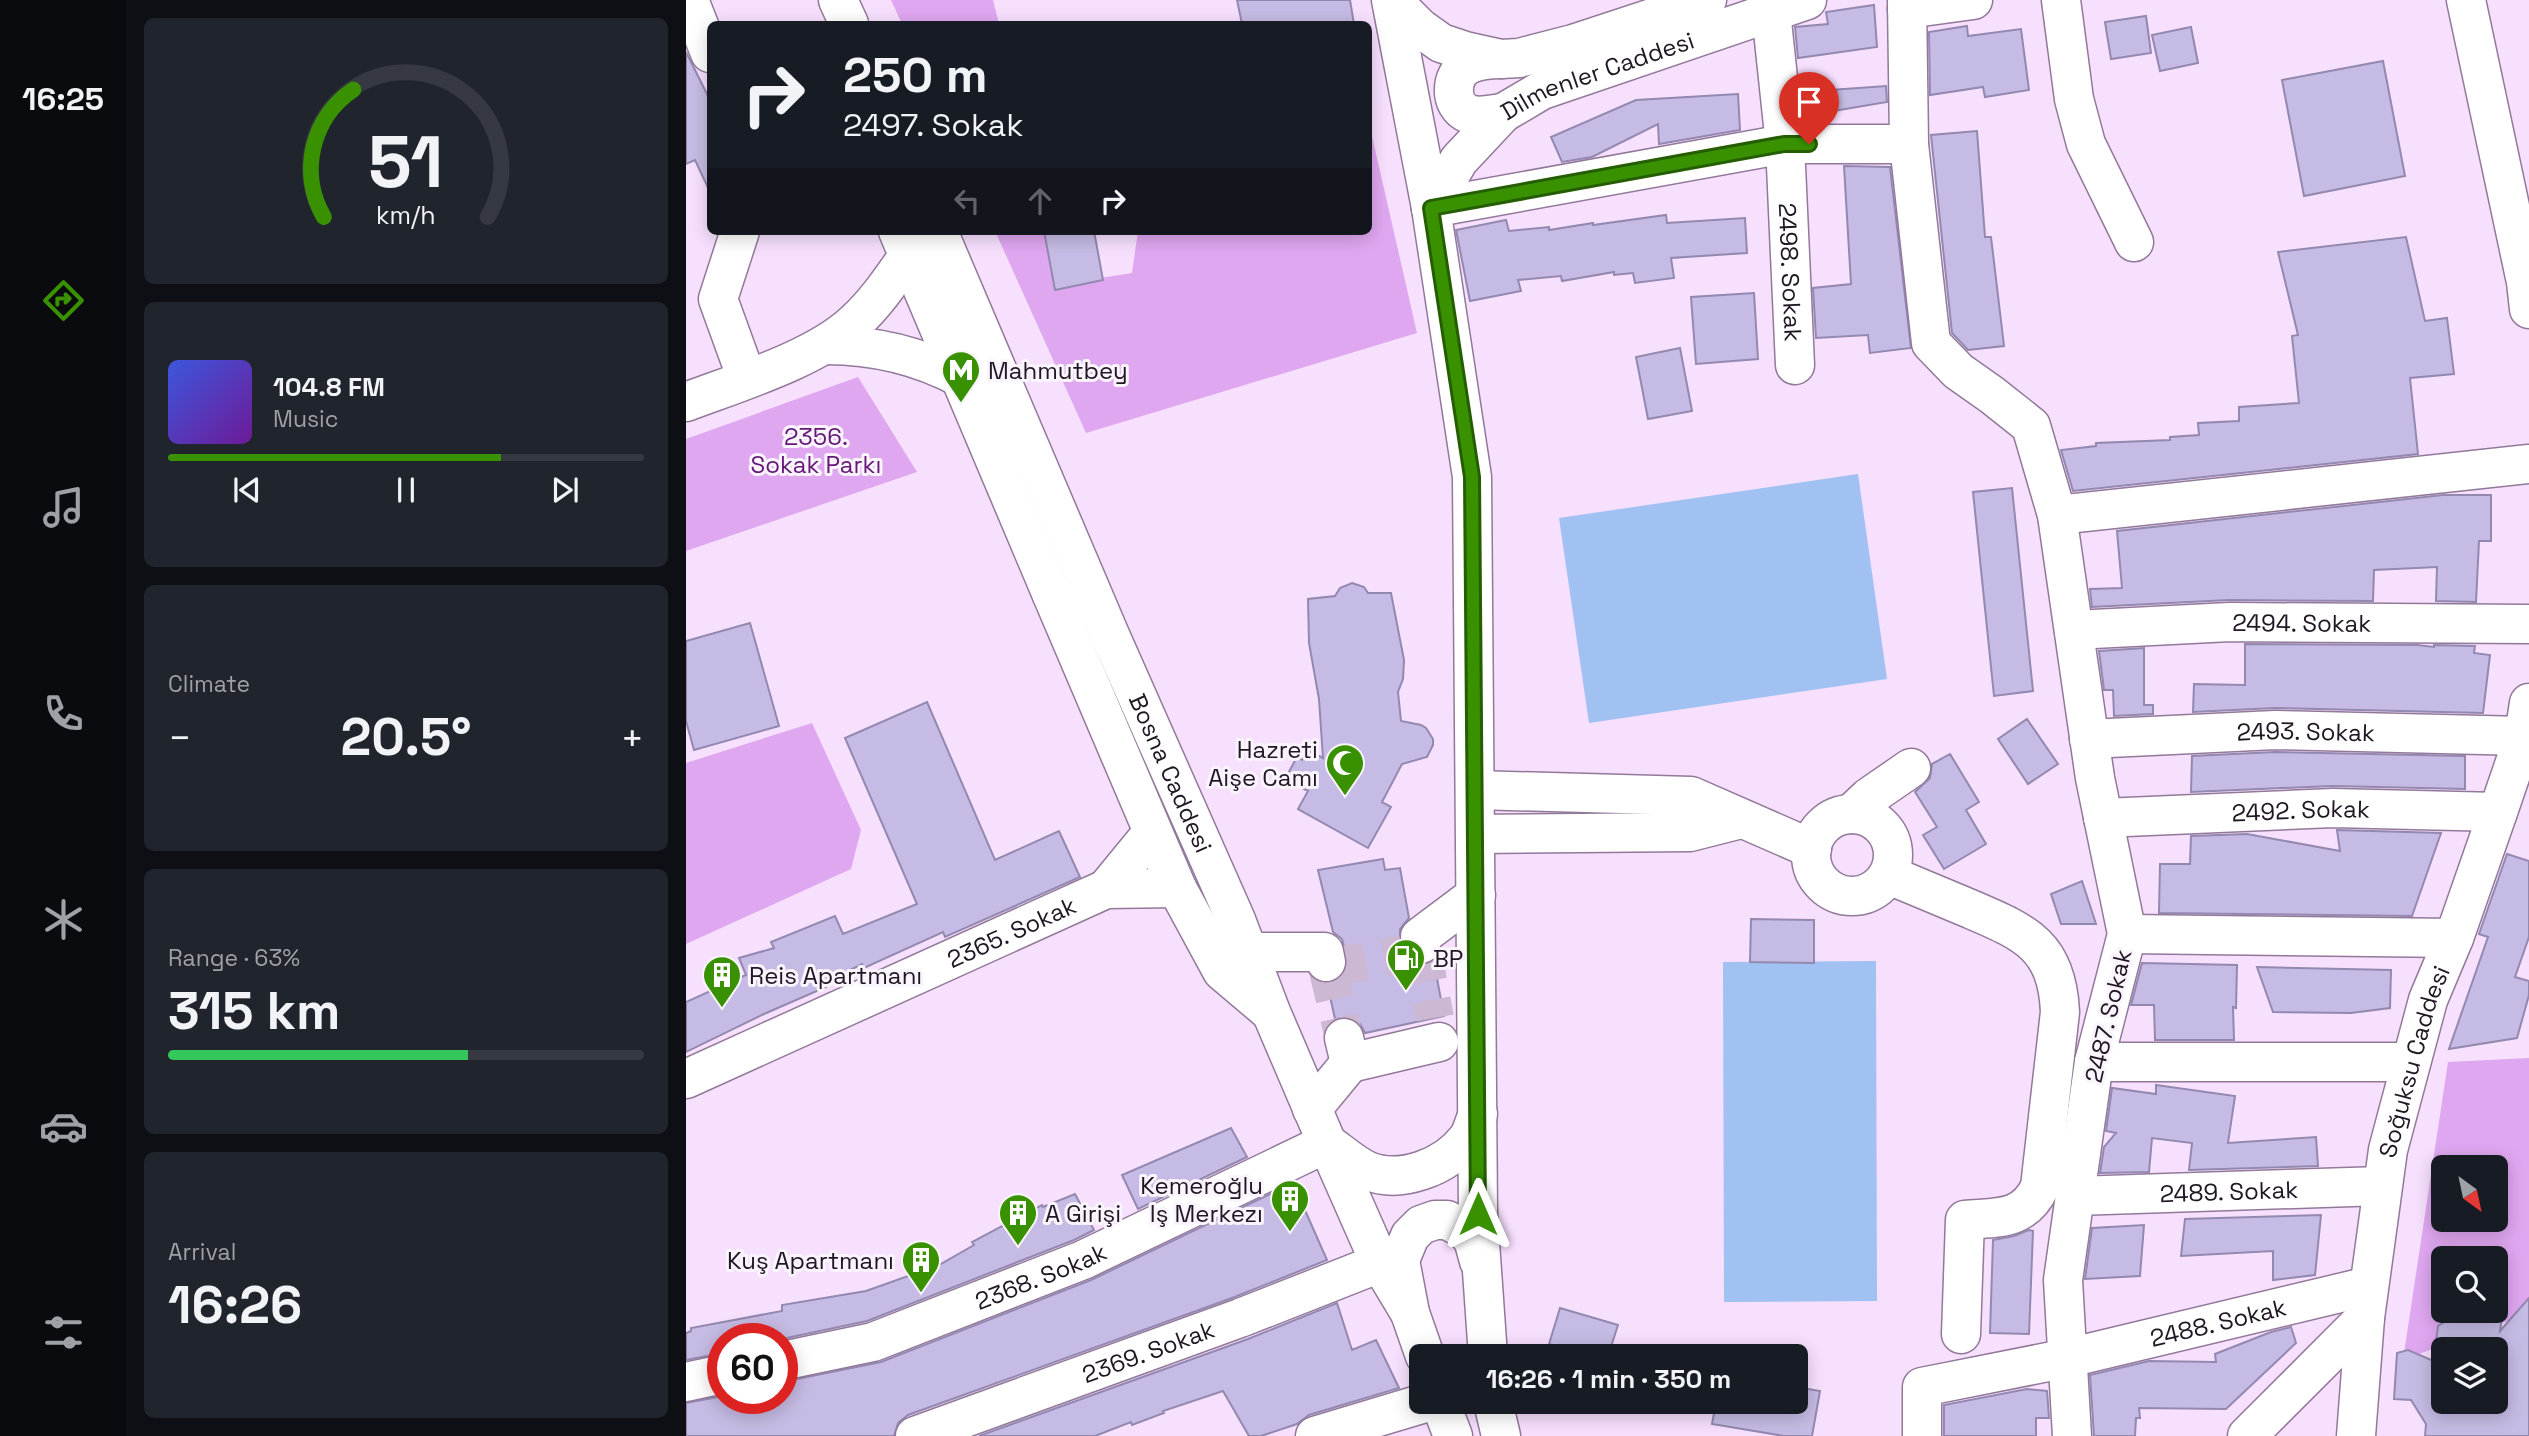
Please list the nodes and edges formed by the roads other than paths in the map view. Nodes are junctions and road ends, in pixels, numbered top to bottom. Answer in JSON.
{"nodes":[{"id":1,"x":689,"y":0,"type":"edge"},
{"id":2,"x":1391,"y":0,"type":"edge"},
{"id":3,"x":1707,"y":0,"type":"edge"},
{"id":4,"x":1807,"y":0,"type":"edge"},
{"id":5,"x":1973,"y":0,"type":"edge"},
{"id":6,"x":2061,"y":0,"type":"edge"},
{"id":7,"x":2466,"y":0,"type":"edge"},
{"id":8,"x":1908,"y":5,"type":"edge"},
{"id":9,"x":1771,"y":12,"type":"junction"},
{"id":10,"x":707,"y":45,"type":"edge"},
{"id":11,"x":1501,"y":59,"type":"junction"},
{"id":12,"x":1503,"y":113,"type":"junction"},
{"id":13,"x":1784,"y":144,"type":"junction"},
{"id":14,"x":1909,"y":144,"type":"junction"},
{"id":15,"x":1431,"y":208,"type":"junction"},
{"id":16,"x":739,"y":235,"type":"edge"},
{"id":17,"x":940,"y":235,"type":"edge"},
{"id":18,"x":2134,"y":242,"type":"dead end"},
{"id":19,"x":903,"y":243,"type":"edge"},
{"id":20,"x":2529,"y":309,"type":"edge"},
{"id":21,"x":826,"y":345,"type":"junction"},
{"id":22,"x":1795,"y":365,"type":"dead end"},
{"id":23,"x":747,"y":379,"type":"junction"},
{"id":24,"x":966,"y":391,"type":"junction"},
{"id":25,"x":686,"y":401,"type":"edge"},
{"id":26,"x":1028,"y":442,"type":"junction"},
{"id":27,"x":2529,"y":464,"type":"edge"},
{"id":28,"x":2057,"y":515,"type":"junction"},
{"id":29,"x":1052,"y":595,"type":"junction"},
{"id":30,"x":2529,"y":624,"type":"edge"},
{"id":31,"x":2074,"y":630,"type":"junction"},
{"id":32,"x":1110,"y":635,"type":"junction"},
{"id":33,"x":2526,"y":719,"type":"edge"},
{"id":34,"x":2089,"y":739,"type":"junction"},
{"id":35,"x":1911,"y":768,"type":"dead end"},
{"id":36,"x":1475,"y":790,"type":"junction"},
{"id":37,"x":2498,"y":812,"type":"junction"},
{"id":38,"x":1851,"y":814,"type":"junction"},
{"id":39,"x":2103,"y":818,"type":"junction"},
{"id":40,"x":1741,"y":819,"type":"junction"},
{"id":41,"x":1152,"y":833,"type":"junction"},
{"id":42,"x":1476,"y":834,"type":"junction"},
{"id":43,"x":1812,"y":849,"type":"junction"},
{"id":44,"x":1889,"y":874,"type":"junction"},
{"id":45,"x":1177,"y":888,"type":"junction"},
{"id":46,"x":1107,"y":889,"type":"junction"},
{"id":47,"x":1476,"y":895,"type":"junction"},
{"id":48,"x":2127,"y":934,"type":"junction"},
{"id":49,"x":1242,"y":936,"type":"junction"},
{"id":50,"x":2454,"y":938,"type":"junction"},
{"id":51,"x":1421,"y":944,"type":"tunnel mouth"},
{"id":52,"x":1326,"y":962,"type":"tunnel mouth"},
{"id":53,"x":1271,"y":1012,"type":"junction"},
{"id":54,"x":2094,"y":1062,"type":"junction"},
{"id":55,"x":2411,"y":1062,"type":"junction"},
{"id":56,"x":1478,"y":1076,"type":"junction"},
{"id":57,"x":686,"y":1079,"type":"edge"},
{"id":58,"x":1478,"y":1114,"type":"junction"},
{"id":59,"x":1320,"y":1126,"type":"junction"},
{"id":60,"x":2382,"y":1186,"type":"junction"},
{"id":61,"x":2075,"y":1196,"type":"junction"},
{"id":62,"x":1380,"y":1263,"type":"junction"},
{"id":63,"x":1482,"y":1270,"type":"junction"},
{"id":64,"x":2367,"y":1302,"type":"junction"},
{"id":65,"x":1410,"y":1312,"type":"junction"},
{"id":66,"x":1961,"y":1334,"type":"dead end"},
{"id":67,"x":1421,"y":1344,"type":"edge"},
{"id":68,"x":1487,"y":1344,"type":"edge"},
{"id":69,"x":798,"y":1358,"type":"edge"},
{"id":70,"x":2068,"y":1358,"type":"junction"},
{"id":71,"x":707,"y":1377,"type":"edge"},
{"id":72,"x":686,"y":1382,"type":"edge"},
{"id":73,"x":1409,"y":1408,"type":"edge"},
{"id":74,"x":1444,"y":1414,"type":"edge"},
{"id":75,"x":1496,"y":1414,"type":"edge"},
{"id":76,"x":915,"y":1436,"type":"edge"},
{"id":77,"x":1315,"y":1436,"type":"edge"},
{"id":78,"x":1452,"y":1436,"type":"edge"},
{"id":79,"x":1501,"y":1436,"type":"edge"},
{"id":80,"x":1922,"y":1436,"type":"edge"},
{"id":81,"x":2072,"y":1436,"type":"edge"},
{"id":82,"x":2247,"y":1436,"type":"edge"},
{"id":83,"x":2356,"y":1436,"type":"edge"}],
"edges":[{"from":1,"to":10,"type":"street"},
{"from":2,"to":11,"type":"street","name":"Dilmenler Caddesi"},
{"from":2,"to":15,"type":"street"},
{"from":3,"to":11,"type":"street","name":"Dilmenler Caddesi"},
{"from":4,"to":9,"type":"street","name":"Dilmenler Caddesi"},
{"from":5,"to":8,"type":"street"},
{"from":6,"to":18,"type":"street"},
{"from":7,"to":20,"type":"street"},
{"from":8,"to":14,"type":"street","name":"2487. Sokak"},
{"from":9,"to":12,"type":"street","name":"Dilmenler Caddesi"},
{"from":9,"to":13,"type":"street","name":"2498. Sokak"},
{"from":11,"to":12,"type":"street"},
{"from":12,"to":15,"type":"street","name":"Dilmenler Caddesi"},
{"from":13,"to":14,"type":"street"},
{"from":13,"to":15,"type":"street"},
{"from":13,"to":22,"type":"street","name":"2498. Sokak"},
{"from":14,"to":28,"type":"street","name":"2487. Sokak"},
{"from":15,"to":36,"type":"street"},
{"from":16,"to":23,"type":"street"},
{"from":17,"to":26,"type":"street","name":"Bosna Caddesi"},
{"from":19,"to":21,"type":"street"},
{"from":19,"to":24,"type":"street"},
{"from":21,"to":23,"type":"street"},
{"from":21,"to":24,"type":"street"},
{"from":23,"to":25,"type":"street"},
{"from":24,"to":26,"type":"street"},
{"from":24,"to":29,"type":"street"},
{"from":26,"to":32,"type":"street","name":"Bosna Caddesi"},
{"from":27,"to":28,"type":"street"},
{"from":28,"to":31,"type":"street","name":"2487. Sokak"},
{"from":29,"to":32,"type":"street"},
{"from":29,"to":41,"type":"street"},
{"from":30,"to":31,"type":"street","name":"2494. Sokak"},
{"from":31,"to":34,"type":"street","name":"2487. Sokak"},
{"from":32,"to":49,"type":"street","name":"Bosna Caddesi"},
{"from":33,"to":34,"type":"street","name":"2493. Sokak"},
{"from":33,"to":37,"type":"street","name":"Soğuksu Caddesi"},
{"from":34,"to":39,"type":"street","name":"2487. Sokak"},
{"from":35,"to":38,"type":"street"},
{"from":36,"to":40,"type":"street"},
{"from":36,"to":42,"type":"street"},
{"from":37,"to":39,"type":"street","name":"2492. Sokak"},
{"from":37,"to":50,"type":"street","name":"Soğuksu Caddesi"},
{"from":38,"to":43,"type":"street"},
{"from":38,"to":44,"type":"street"},
{"from":39,"to":48,"type":"street","name":"2487. Sokak"},
{"from":40,"to":42,"type":"street"},
{"from":40,"to":43,"type":"street"},
{"from":41,"to":45,"type":"street"},
{"from":41,"to":46,"type":"street","name":"2365. Sokak"},
{"from":42,"to":47,"type":"street"},
{"from":43,"to":44,"type":"street"},
{"from":44,"to":66,"type":"street"},
{"from":45,"to":46,"type":"street","name":"2365. Sokak"},
{"from":45,"to":49,"type":"street"},
{"from":45,"to":53,"type":"street"},
{"from":46,"to":57,"type":"street","name":"2365. Sokak"},
{"from":47,"to":51,"type":"street"},
{"from":47,"to":56,"type":"street"},
{"from":48,"to":50,"type":"street"},
{"from":48,"to":54,"type":"street","name":"2487. Sokak"},
{"from":49,"to":52,"type":"street"},
{"from":49,"to":53,"type":"street","name":"Bosna Caddesi"},
{"from":50,"to":55,"type":"street","name":"Soğuksu Caddesi"},
{"from":53,"to":59,"type":"street","name":"Bosna Caddesi"},
{"from":54,"to":55,"type":"street"},
{"from":54,"to":61,"type":"street","name":"2487. Sokak"},
{"from":55,"to":60,"type":"street","name":"Soğuksu Caddesi"},
{"from":56,"to":58,"type":"street"},
{"from":56,"to":59,"type":"street"},
{"from":58,"to":59,"type":"street"},
{"from":58,"to":63,"type":"street"},
{"from":59,"to":62,"type":"street","name":"Bosna Caddesi"},
{"from":59,"to":69,"type":"street","name":"2368. Sokak"},
{"from":60,"to":61,"type":"street","name":"2489. Sokak"},
{"from":60,"to":64,"type":"street","name":"Soğuksu Caddesi"},
{"from":61,"to":70,"type":"street","name":"2487. Sokak"},
{"from":62,"to":65,"type":"street","name":"Bosna Caddesi"},
{"from":62,"to":76,"type":"street","name":"2369. Sokak"},
{"from":63,"to":65,"type":"street"},
{"from":63,"to":68,"type":"street"},
{"from":64,"to":70,"type":"street","name":"2488. Sokak"},
{"from":64,"to":82,"type":"street"},
{"from":64,"to":83,"type":"street","name":"Soğuksu Caddesi"},
{"from":65,"to":67,"type":"street"},
{"from":70,"to":80,"type":"street","name":"2488. Sokak"},
{"from":70,"to":81,"type":"street","name":"2487. Sokak"},
{"from":71,"to":72,"type":"street"},
{"from":73,"to":77,"type":"street"},
{"from":74,"to":78,"type":"street"},
{"from":75,"to":79,"type":"street"}]}
